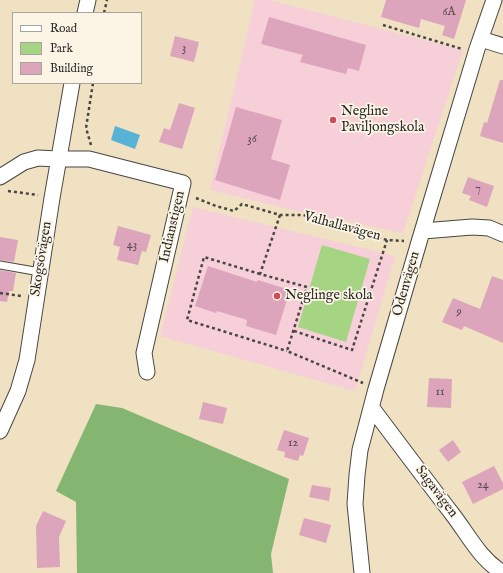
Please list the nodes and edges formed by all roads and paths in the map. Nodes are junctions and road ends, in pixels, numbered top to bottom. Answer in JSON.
{"nodes":[{"id":1,"x":88,"y":0,"type":"edge"},
{"id":2,"x":107,"y":0,"type":"edge"},
{"id":3,"x":494,"y":0,"type":"edge"},
{"id":4,"x":85,"y":12,"type":"edge"},
{"id":5,"x":104,"y":12,"type":"edge"},
{"id":6,"x":383,"y":25,"type":"dead end"},
{"id":7,"x":481,"y":39,"type":"junction"},
{"id":8,"x":503,"y":46,"type":"edge"},
{"id":9,"x":466,"y":51,"type":"dead end"},
{"id":10,"x":72,"y":84,"type":"edge"},
{"id":11,"x":58,"y":159,"type":"junction"},
{"id":12,"x":0,"y":177,"type":"edge"},
{"id":13,"x":7,"y":191,"type":"dead end"},
{"id":14,"x":41,"y":196,"type":"dead end"},
{"id":15,"x":193,"y":197,"type":"dead end"},
{"id":16,"x":280,"y":215,"type":"junction"},
{"id":17,"x":423,"y":231,"type":"junction"},
{"id":18,"x":503,"y":234,"type":"edge"},
{"id":19,"x":387,"y":240,"type":"junction"},
{"id":20,"x":405,"y":241,"type":"dead end"},
{"id":21,"x":0,"y":265,"type":"edge"},
{"id":22,"x":40,"y":272,"type":"junction"},
{"id":23,"x":260,"y":274,"type":"junction"},
{"id":24,"x":0,"y":293,"type":"edge"},
{"id":25,"x":26,"y":297,"type":"dead end"},
{"id":26,"x":294,"y":331,"type":"junction"},
{"id":27,"x":287,"y":351,"type":"junction"},
{"id":28,"x":147,"y":372,"type":"dead end"},
{"id":29,"x":376,"y":389,"type":"junction"},
{"id":30,"x":372,"y":408,"type":"junction"},
{"id":31,"x":0,"y":431,"type":"edge"},
{"id":32,"x":362,"y":573,"type":"edge"},
{"id":33,"x":503,"y":573,"type":"edge"}],
"edges":[{"from":1,"to":4,"type":"street"},
{"from":2,"to":5,"type":"path"},
{"from":3,"to":7,"type":"street","name":"Odenvägen"},
{"from":6,"to":9,"type":"path"},
{"from":7,"to":8,"type":"street"},
{"from":7,"to":17,"type":"street","name":"Odenvägen"},
{"from":10,"to":11,"type":"street","name":"Skogsövägen"},
{"from":11,"to":12,"type":"street"},
{"from":11,"to":22,"type":"street","name":"Skogsövägen"},
{"from":11,"to":28,"type":"street","name":"Indianstigen"},
{"from":13,"to":14,"type":"path"},
{"from":15,"to":16,"type":"path","name":"Valhallavägen"},
{"from":16,"to":19,"type":"path","name":"Valhallavägen"},
{"from":16,"to":23,"type":"path"},
{"from":17,"to":18,"type":"street"},
{"from":17,"to":29,"type":"street","name":"Odenvägen"},
{"from":19,"to":20,"type":"path","name":"Valhallavägen"},
{"from":19,"to":26,"type":"path"},
{"from":21,"to":22,"type":"lane"},
{"from":22,"to":31,"type":"street","name":"Skogsövägen"},
{"from":23,"to":26,"type":"path"},
{"from":23,"to":27,"type":"path"},
{"from":24,"to":25,"type":"path"},
{"from":26,"to":27,"type":"path"},
{"from":27,"to":29,"type":"path"},
{"from":29,"to":30,"type":"street","name":"Odenvägen"},
{"from":30,"to":32,"type":"street","name":"Odenvägen"},
{"from":30,"to":33,"type":"street","name":"Sagavägen"}]}
